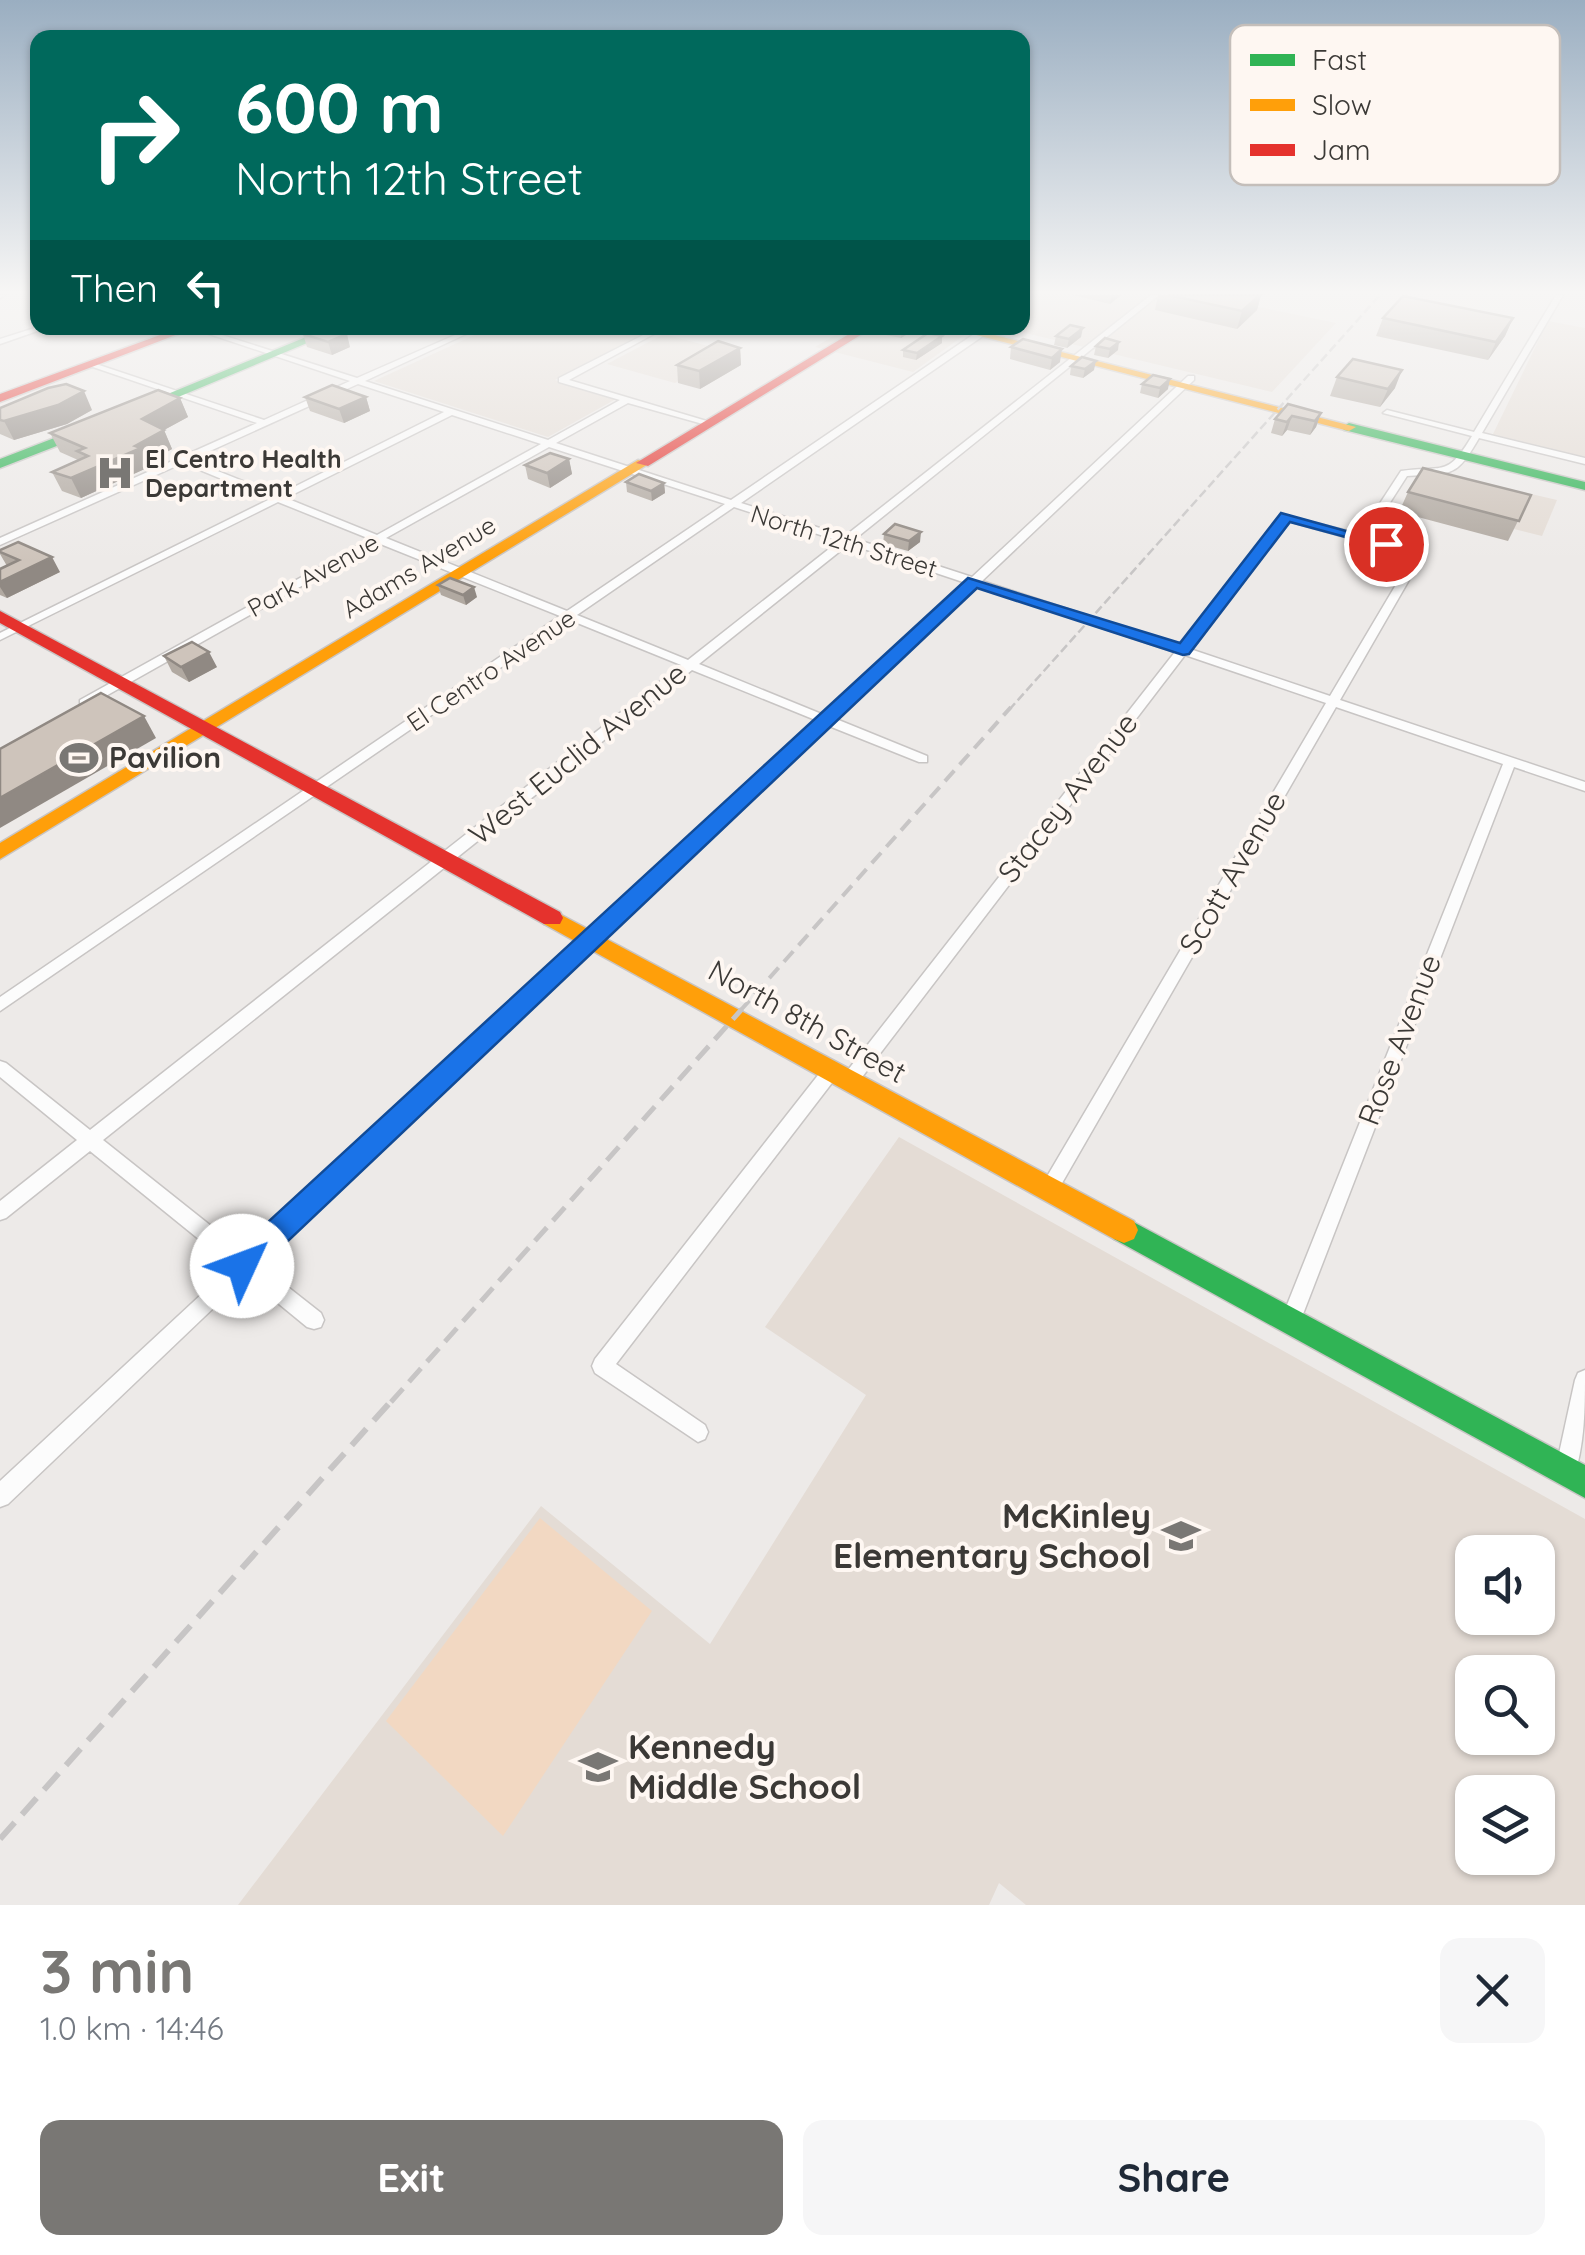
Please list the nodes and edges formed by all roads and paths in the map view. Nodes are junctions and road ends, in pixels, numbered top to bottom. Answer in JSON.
{"nodes":[{"id":1,"x":33,"y":384,"type":"edge"},
{"id":2,"x":149,"y":384,"type":"edge"},
{"id":3,"x":198,"y":384,"type":"edge"},
{"id":4,"x":352,"y":384,"type":"edge"},
{"id":5,"x":367,"y":384,"type":"edge"},
{"id":6,"x":574,"y":384,"type":"edge"},
{"id":7,"x":761,"y":384,"type":"edge"},
{"id":8,"x":768,"y":384,"type":"edge"},
{"id":9,"x":905,"y":384,"type":"edge"},
{"id":10,"x":1045,"y":384,"type":"edge"},
{"id":11,"x":1184,"y":384,"type":"edge"},
{"id":12,"x":1205,"y":384,"type":"edge"},
{"id":13,"x":1507,"y":384,"type":"edge"},
{"id":14,"x":175,"y":393,"type":"junction"},
{"id":15,"x":3,"y":394,"type":"edge"},
{"id":16,"x":626,"y":400,"type":"junction"},
{"id":17,"x":451,"y":412,"type":"junction"},
{"id":18,"x":1386,"y":413,"type":"dead end"},
{"id":19,"x":701,"y":422,"type":"junction"},
{"id":20,"x":264,"y":423,"type":"junction"},
{"id":21,"x":548,"y":444,"type":"junction"},
{"id":22,"x":1470,"y":446,"type":"junction"},
{"id":23,"x":182,"y":460,"type":"junction"},
{"id":24,"x":1585,"y":461,"type":"edge"},
{"id":25,"x":0,"y":464,"type":"edge"},
{"id":26,"x":624,"y":469,"type":"junction"},
{"id":27,"x":1585,"y":476,"type":"edge"},
{"id":28,"x":1585,"y":486,"type":"edge"},
{"id":29,"x":275,"y":498,"type":"junction"},
{"id":30,"x":732,"y":506,"type":"junction"},
{"id":31,"x":1362,"y":537,"type":"junction"},
{"id":32,"x":377,"y":540,"type":"junction"},
{"id":33,"x":847,"y":541,"type":"junction"},
{"id":34,"x":0,"y":542,"type":"edge"},
{"id":35,"x":455,"y":570,"type":"junction"},
{"id":36,"x":974,"y":582,"type":"junction"},
{"id":37,"x":568,"y":617,"type":"junction"},
{"id":38,"x":7,"y":627,"type":"edge"},
{"id":39,"x":1183,"y":650,"type":"junction"},
{"id":40,"x":688,"y":666,"type":"junction"},
{"id":41,"x":122,"y":681,"type":"junction"},
{"id":42,"x":1334,"y":701,"type":"junction"},
{"id":43,"x":75,"y":708,"type":"edge"},
{"id":44,"x":824,"y":720,"type":"junction"},
{"id":45,"x":201,"y":722,"type":"junction"},
{"id":46,"x":923,"y":760,"type":"dead end"},
{"id":47,"x":1510,"y":761,"type":"junction"},
{"id":48,"x":1585,"y":786,"type":"edge"},
{"id":49,"x":320,"y":788,"type":"junction"},
{"id":50,"x":0,"y":834,"type":"edge"},
{"id":51,"x":0,"y":852,"type":"edge"},
{"id":52,"x":448,"y":858,"type":"junction"},
{"id":53,"x":592,"y":939,"type":"junction"},
{"id":54,"x":0,"y":1005,"type":"edge"},
{"id":55,"x":0,"y":1068,"type":"edge"},
{"id":56,"x":841,"y":1075,"type":"junction"},
{"id":57,"x":90,"y":1140,"type":"junction"},
{"id":58,"x":1048,"y":1192,"type":"junction"},
{"id":59,"x":0,"y":1212,"type":"edge"},
{"id":60,"x":242,"y":1266,"type":"junction"},
{"id":61,"x":314,"y":1320,"type":"dead end"},
{"id":62,"x":1290,"y":1320,"type":"junction"},
{"id":63,"x":1585,"y":1380,"type":"edge"},
{"id":64,"x":698,"y":1432,"type":"dead end"},
{"id":65,"x":1576,"y":1477,"type":"edge"},
{"id":66,"x":0,"y":1496,"type":"edge"}],
"edges":[{"from":1,"to":15,"type":"main road"},
{"from":2,"to":14,"type":"street"},
{"from":3,"to":14,"type":"main road"},
{"from":4,"to":20,"type":"street"},
{"from":5,"to":17,"type":"street","name":"North 12th Street"},
{"from":6,"to":16,"type":"street"},
{"from":7,"to":19,"type":"main road","name":"Adams Avenue"},
{"from":8,"to":19,"type":"main road","name":"Adams Avenue"},
{"from":9,"to":30,"type":"street","name":"El Centro Avenue"},
{"from":10,"to":33,"type":"street","name":"West Euclid Avenue"},
{"from":11,"to":36,"type":"street"},
{"from":12,"to":22,"type":"main road"},
{"from":13,"to":22,"type":"street"},
{"from":14,"to":20,"type":"street"},
{"from":14,"to":25,"type":"main road"},
{"from":16,"to":19,"type":"street"},
{"from":16,"to":21,"type":"street","name":"Park Avenue"},
{"from":17,"to":21,"type":"street","name":"North 12th Street"},
{"from":17,"to":29,"type":"street"},
{"from":18,"to":22,"type":"street"},
{"from":19,"to":26,"type":"main road","name":"Adams Avenue"},
{"from":20,"to":23,"type":"street"},
{"from":21,"to":26,"type":"street","name":"North 12th Street"},
{"from":21,"to":32,"type":"street","name":"Park Avenue"},
{"from":22,"to":24,"type":"street"},
{"from":22,"to":27,"type":"main road"},
{"from":22,"to":28,"type":"main road"},
{"from":22,"to":31,"type":"street"},
{"from":23,"to":29,"type":"street"},
{"from":23,"to":34,"type":"street"},
{"from":26,"to":30,"type":"street","name":"North 12th Street"},
{"from":26,"to":35,"type":"main road","name":"Adams Avenue"},
{"from":29,"to":32,"type":"street"},
{"from":29,"to":38,"type":"street"},
{"from":30,"to":33,"type":"street","name":"North 12th Street"},
{"from":30,"to":37,"type":"street","name":"El Centro Avenue"},
{"from":31,"to":39,"type":"street","name":"Stacey Avenue"},
{"from":31,"to":42,"type":"street","name":"Scott Avenue"},
{"from":32,"to":35,"type":"street"},
{"from":32,"to":41,"type":"street","name":"Park Avenue"},
{"from":33,"to":36,"type":"street","name":"North 12th Street"},
{"from":33,"to":40,"type":"street","name":"West Euclid Avenue"},
{"from":35,"to":37,"type":"street"},
{"from":35,"to":45,"type":"main road","name":"Adams Avenue"},
{"from":36,"to":39,"type":"street","name":"North 12th Street"},
{"from":36,"to":44,"type":"street"},
{"from":37,"to":40,"type":"street"},
{"from":37,"to":49,"type":"street","name":"El Centro Avenue"},
{"from":38,"to":41,"type":"main road","name":"North 8th Street"},
{"from":39,"to":42,"type":"street","name":"North 12th Street"},
{"from":39,"to":56,"type":"street","name":"Stacey Avenue"},
{"from":40,"to":44,"type":"street"},
{"from":40,"to":52,"type":"street","name":"West Euclid Avenue"},
{"from":41,"to":43,"type":"street","name":"Park Avenue"},
{"from":41,"to":45,"type":"main road","name":"North 8th Street"},
{"from":42,"to":47,"type":"street","name":"North 12th Street"},
{"from":42,"to":58,"type":"street","name":"Scott Avenue"},
{"from":44,"to":46,"type":"street"},
{"from":44,"to":53,"type":"street"},
{"from":45,"to":49,"type":"main road","name":"North 8th Street"},
{"from":45,"to":50,"type":"main road","name":"Adams Avenue"},
{"from":45,"to":51,"type":"main road","name":"Adams Avenue"},
{"from":47,"to":48,"type":"street","name":"North 12th Street"},
{"from":47,"to":62,"type":"street","name":"Rose Avenue"},
{"from":49,"to":52,"type":"main road","name":"North 8th Street"},
{"from":49,"to":54,"type":"street","name":"El Centro Avenue"},
{"from":52,"to":53,"type":"main road","name":"North 8th Street"},
{"from":52,"to":57,"type":"street","name":"West Euclid Avenue"},
{"from":53,"to":56,"type":"main road","name":"North 8th Street"},
{"from":53,"to":60,"type":"street"},
{"from":55,"to":57,"type":"street"},
{"from":56,"to":58,"type":"main road","name":"North 8th Street"},
{"from":56,"to":64,"type":"street","name":"Stacey Avenue"},
{"from":57,"to":59,"type":"street","name":"West Euclid Avenue"},
{"from":57,"to":60,"type":"street"},
{"from":58,"to":62,"type":"main road","name":"North 8th Street"},
{"from":60,"to":61,"type":"street"},
{"from":60,"to":66,"type":"street"},
{"from":62,"to":65,"type":"main road","name":"North 8th Street"},
{"from":63,"to":65,"type":"street"}]}
